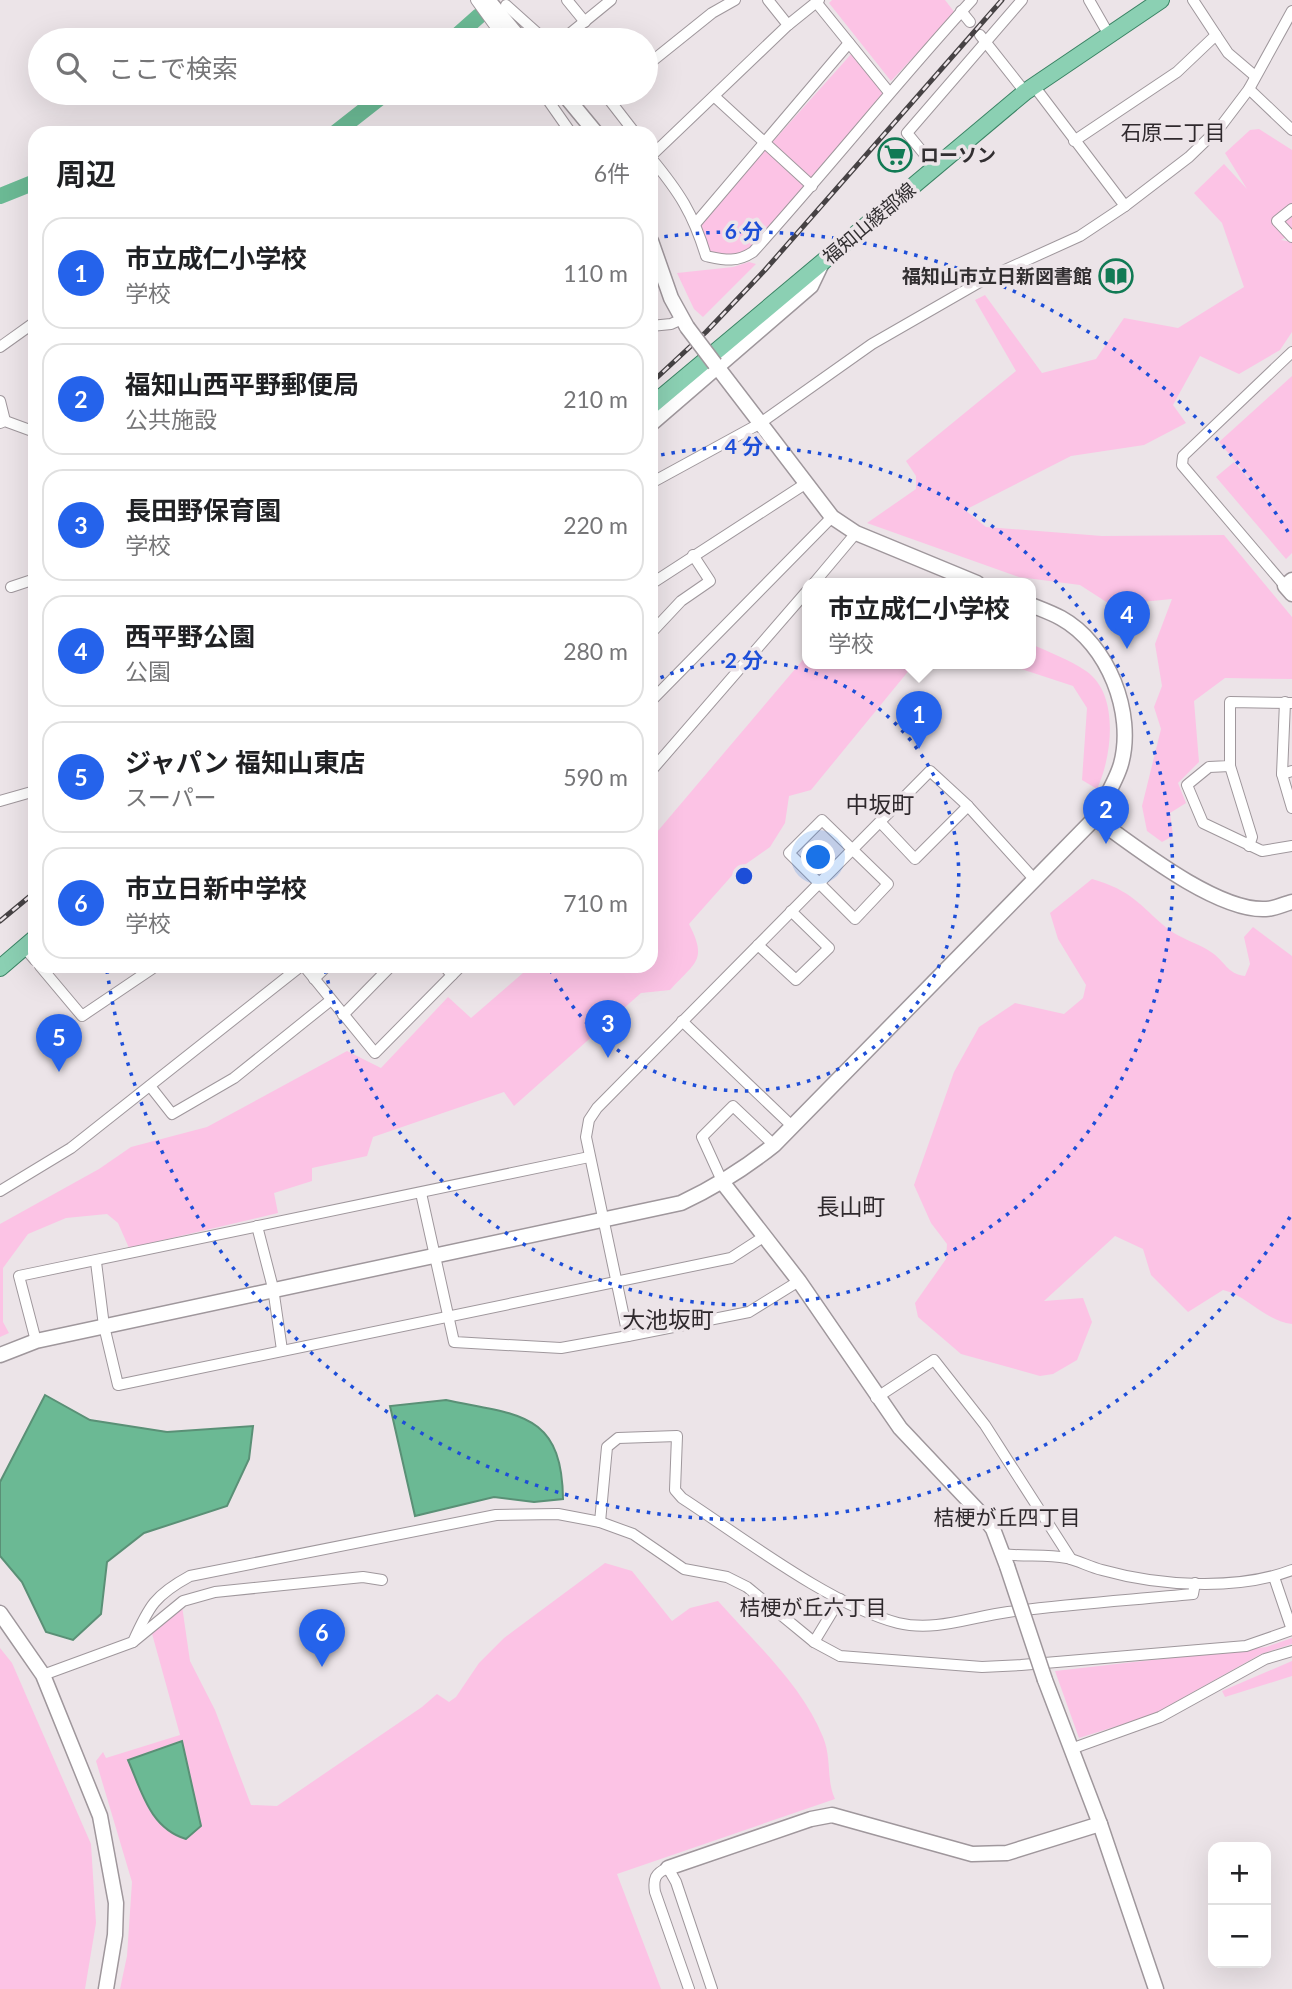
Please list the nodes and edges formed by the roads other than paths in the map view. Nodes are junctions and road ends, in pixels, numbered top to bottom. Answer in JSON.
{"nodes":[{"id":1,"x":476,"y":0,"type":"edge"},
{"id":2,"x":567,"y":0,"type":"edge"},
{"id":3,"x":611,"y":0,"type":"edge"},
{"id":4,"x":735,"y":0,"type":"edge"},
{"id":5,"x":768,"y":0,"type":"edge"},
{"id":6,"x":1022,"y":0,"type":"edge"},
{"id":7,"x":1089,"y":0,"type":"edge"},
{"id":8,"x":1161,"y":0,"type":"edge"},
{"id":9,"x":1193,"y":0,"type":"edge"},
{"id":10,"x":818,"y":1,"type":"edge"},
{"id":11,"x":501,"y":4,"type":"edge"},
{"id":12,"x":964,"y":5,"type":"edge"},
{"id":13,"x":1292,"y":10,"type":"edge"},
{"id":14,"x":585,"y":22,"type":"junction"},
{"id":15,"x":970,"y":22,"type":"dead end"},
{"id":16,"x":788,"y":26,"type":"junction"},
{"id":17,"x":496,"y":28,"type":"edge"},
{"id":18,"x":514,"y":28,"type":"edge"},
{"id":19,"x":530,"y":28,"type":"edge"},
{"id":20,"x":577,"y":28,"type":"edge"},
{"id":21,"x":1109,"y":35,"type":"junction"},
{"id":22,"x":1216,"y":35,"type":"junction"},
{"id":23,"x":983,"y":38,"type":"junction"},
{"id":24,"x":849,"y":43,"type":"junction"},
{"id":25,"x":658,"y":56,"type":"edge"},
{"id":26,"x":1255,"y":76,"type":"junction"},
{"id":27,"x":1029,"y":89,"type":"junction"},
{"id":28,"x":1249,"y":89,"type":"junction"},
{"id":29,"x":888,"y":92,"type":"junction"},
{"id":30,"x":715,"y":97,"type":"junction"},
{"id":31,"x":551,"y":105,"type":"edge"},
{"id":32,"x":573,"y":105,"type":"edge"},
{"id":33,"x":615,"y":105,"type":"edge"},
{"id":34,"x":566,"y":126,"type":"edge"},
{"id":35,"x":590,"y":126,"type":"edge"},
{"id":36,"x":630,"y":126,"type":"edge"},
{"id":37,"x":1292,"y":130,"type":"edge"},
{"id":38,"x":1074,"y":141,"type":"junction"},
{"id":39,"x":767,"y":144,"type":"junction"},
{"id":40,"x":658,"y":150,"type":"edge"},
{"id":41,"x":658,"y":166,"type":"edge"},
{"id":42,"x":934,"y":166,"type":"junction"},
{"id":43,"x":812,"y":186,"type":"junction"},
{"id":44,"x":1125,"y":206,"type":"junction"},
{"id":45,"x":1292,"y":209,"type":"edge"},
{"id":46,"x":696,"y":223,"type":"junction"},
{"id":47,"x":1292,"y":237,"type":"edge"},
{"id":48,"x":658,"y":258,"type":"edge"},
{"id":49,"x":821,"y":263,"type":"junction"},
{"id":50,"x":684,"y":323,"type":"junction"},
{"id":51,"x":658,"y":325,"type":"edge"},
{"id":52,"x":28,"y":327,"type":"edge"},
{"id":53,"x":0,"y":347,"type":"edge"},
{"id":54,"x":1292,"y":352,"type":"edge"},
{"id":55,"x":716,"y":366,"type":"junction"},
{"id":56,"x":658,"y":400,"type":"edge"},
{"id":57,"x":0,"y":401,"type":"edge"},
{"id":58,"x":658,"y":418,"type":"edge"},
{"id":59,"x":3,"y":422,"type":"edge"},
{"id":60,"x":759,"y":424,"type":"junction"},
{"id":61,"x":28,"y":430,"type":"edge"},
{"id":62,"x":658,"y":479,"type":"edge"},
{"id":63,"x":805,"y":484,"type":"junction"},
{"id":64,"x":832,"y":517,"type":"junction"},
{"id":65,"x":856,"y":533,"type":"junction"},
{"id":66,"x":694,"y":555,"type":"junction"},
{"id":67,"x":818,"y":578,"type":"edge"},
{"id":68,"x":965,"y":578,"type":"edge"},
{"id":69,"x":658,"y":579,"type":"edge"},
{"id":70,"x":28,"y":581,"type":"edge"},
{"id":71,"x":1290,"y":586,"type":"edge"},
{"id":72,"x":11,"y":587,"type":"dead end"},
{"id":73,"x":802,"y":597,"type":"edge"},
{"id":74,"x":1036,"y":607,"type":"edge"},
{"id":75,"x":658,"y":626,"type":"edge"},
{"id":76,"x":658,"y":694,"type":"edge"},
{"id":77,"x":1288,"y":702,"type":"edge"},
{"id":78,"x":658,"y":763,"type":"edge"},
{"id":79,"x":1230,"y":766,"type":"junction"},
{"id":80,"x":1287,"y":773,"type":"edge"},
{"id":81,"x":28,"y":793,"type":"edge"},
{"id":82,"x":0,"y":801,"type":"edge"},
{"id":83,"x":968,"y":806,"type":"junction"},
{"id":84,"x":1292,"y":808,"type":"edge"},
{"id":85,"x":1095,"y":818,"type":"junction"},
{"id":86,"x":881,"y":822,"type":"junction"},
{"id":87,"x":1249,"y":846,"type":"junction"},
{"id":88,"x":1292,"y":846,"type":"edge"},
{"id":89,"x":854,"y":849,"type":"junction"},
{"id":90,"x":1035,"y":880,"type":"junction"},
{"id":91,"x":819,"y":884,"type":"junction"},
{"id":92,"x":1292,"y":902,"type":"edge"},
{"id":93,"x":792,"y":911,"type":"junction"},
{"id":94,"x":758,"y":945,"type":"junction"},
{"id":95,"x":28,"y":950,"type":"edge"},
{"id":96,"x":0,"y":968,"type":"edge"},
{"id":97,"x":46,"y":973,"type":"edge"},
{"id":98,"x":146,"y":973,"type":"edge"},
{"id":99,"x":293,"y":973,"type":"edge"},
{"id":100,"x":308,"y":973,"type":"edge"},
{"id":101,"x":320,"y":973,"type":"edge"},
{"id":102,"x":384,"y":973,"type":"edge"},
{"id":103,"x":452,"y":975,"type":"edge"},
{"id":104,"x":314,"y":979,"type":"junction"},
{"id":105,"x":331,"y":1000,"type":"junction"},
{"id":106,"x":343,"y":1015,"type":"junction"},
{"id":107,"x":682,"y":1021,"type":"junction"},
{"id":108,"x":150,"y":1086,"type":"junction"},
{"id":109,"x":793,"y":1127,"type":"junction"},
{"id":110,"x":774,"y":1145,"type":"junction"},
{"id":111,"x":589,"y":1157,"type":"junction"},
{"id":112,"x":723,"y":1183,"type":"junction"},
{"id":113,"x":0,"y":1191,"type":"edge"},
{"id":114,"x":421,"y":1193,"type":"junction"},
{"id":115,"x":605,"y":1219,"type":"junction"},
{"id":116,"x":257,"y":1226,"type":"junction"},
{"id":117,"x":765,"y":1236,"type":"junction"},
{"id":118,"x":436,"y":1255,"type":"junction"},
{"id":119,"x":96,"y":1262,"type":"junction"},
{"id":120,"x":616,"y":1281,"type":"junction"},
{"id":121,"x":799,"y":1281,"type":"junction"},
{"id":122,"x":273,"y":1288,"type":"junction"},
{"id":123,"x":448,"y":1316,"type":"junction"},
{"id":124,"x":104,"y":1325,"type":"junction"},
{"id":125,"x":628,"y":1336,"type":"junction"},
{"id":126,"x":36,"y":1341,"type":"junction"},
{"id":127,"x":282,"y":1350,"type":"junction"},
{"id":128,"x":0,"y":1355,"type":"edge"},
{"id":129,"x":876,"y":1398,"type":"junction"},
{"id":130,"x":600,"y":1522,"type":"junction"},
{"id":131,"x":1071,"y":1559,"type":"junction"},
{"id":132,"x":1005,"y":1560,"type":"junction"},
{"id":133,"x":1292,"y":1570,"type":"edge"},
{"id":134,"x":1274,"y":1577,"type":"junction"},
{"id":135,"x":382,"y":1580,"type":"dead end"},
{"id":136,"x":1195,"y":1583,"type":"junction"},
{"id":137,"x":840,"y":1599,"type":"junction"},
{"id":138,"x":0,"y":1614,"type":"edge"},
{"id":139,"x":1292,"y":1630,"type":"edge"},
{"id":140,"x":134,"y":1642,"type":"junction"},
{"id":141,"x":814,"y":1642,"type":"junction"},
{"id":142,"x":1292,"y":1651,"type":"edge"},
{"id":143,"x":43,"y":1675,"type":"junction"},
{"id":144,"x":1071,"y":1749,"type":"junction"},
{"id":145,"x":1100,"y":1824,"type":"junction"},
{"id":146,"x":667,"y":1868,"type":"junction"},
{"id":147,"x":106,"y":1989,"type":"edge"},
{"id":148,"x":689,"y":1989,"type":"edge"},
{"id":149,"x":712,"y":1989,"type":"edge"},
{"id":150,"x":1156,"y":1989,"type":"edge"}],
"edges":[{"from":1,"to":17,"type":"street"},
{"from":2,"to":14,"type":"street"},
{"from":3,"to":14,"type":"street"},
{"from":4,"to":25,"type":"street"},
{"from":5,"to":16,"type":"street"},
{"from":6,"to":23,"type":"street"},
{"from":7,"to":21,"type":"street"},
{"from":8,"to":21,"type":"main road","name":"福知山綾部線"},
{"from":9,"to":22,"type":"street"},
{"from":10,"to":16,"type":"street"},
{"from":10,"to":24,"type":"street"},
{"from":11,"to":18,"type":"street"},
{"from":11,"to":19,"type":"street"},
{"from":12,"to":15,"type":"street"},
{"from":12,"to":29,"type":"street"},
{"from":13,"to":26,"type":"street"},
{"from":14,"to":20,"type":"street"},
{"from":16,"to":30,"type":"street"},
{"from":21,"to":27,"type":"main road","name":"福知山綾部線"},
{"from":22,"to":26,"type":"street"},
{"from":22,"to":38,"type":"street"},
{"from":23,"to":27,"type":"street"},
{"from":23,"to":42,"type":"street"},
{"from":24,"to":29,"type":"street"},
{"from":24,"to":39,"type":"street"},
{"from":26,"to":28,"type":"street"},
{"from":27,"to":38,"type":"street"},
{"from":27,"to":42,"type":"main road","name":"福知山綾部線"},
{"from":28,"to":37,"type":"street"},
{"from":28,"to":44,"type":"street"},
{"from":29,"to":43,"type":"street"},
{"from":30,"to":39,"type":"street"},
{"from":30,"to":40,"type":"street"},
{"from":31,"to":34,"type":"street"},
{"from":32,"to":35,"type":"street"},
{"from":33,"to":36,"type":"street"},
{"from":38,"to":44,"type":"street"},
{"from":39,"to":43,"type":"street"},
{"from":39,"to":46,"type":"street"},
{"from":41,"to":46,"type":"street"},
{"from":42,"to":49,"type":"main road","name":"福知山綾部線"},
{"from":43,"to":46,"type":"street"},
{"from":44,"to":60,"type":"street"},
{"from":45,"to":47,"type":"street"},
{"from":48,"to":50,"type":"street"},
{"from":49,"to":55,"type":"street"},
{"from":49,"to":56,"type":"main road","name":"福知山綾部線"},
{"from":50,"to":51,"type":"street"},
{"from":50,"to":55,"type":"street","bridge":true},
{"from":52,"to":53,"type":"street"},
{"from":54,"to":71,"type":"street"},
{"from":55,"to":58,"type":"street"},
{"from":55,"to":60,"type":"street"},
{"from":57,"to":59,"type":"street"},
{"from":59,"to":61,"type":"street"},
{"from":60,"to":62,"type":"street"},
{"from":60,"to":63,"type":"street"},
{"from":63,"to":64,"type":"street"},
{"from":63,"to":66,"type":"street"},
{"from":64,"to":65,"type":"street"},
{"from":64,"to":76,"type":"street"},
{"from":65,"to":67,"type":"street"},
{"from":65,"to":68,"type":"street"},
{"from":66,"to":69,"type":"street"},
{"from":66,"to":75,"type":"street"},
{"from":70,"to":72,"type":"street"},
{"from":73,"to":78,"type":"street"},
{"from":74,"to":85,"type":"street"},
{"from":77,"to":79,"type":"street"},
{"from":77,"to":80,"type":"street"},
{"from":79,"to":87,"type":"street"},
{"from":79,"to":87,"type":"street"},
{"from":80,"to":84,"type":"street"},
{"from":81,"to":82,"type":"street"},
{"from":83,"to":86,"type":"street"},
{"from":83,"to":86,"type":"street"},
{"from":83,"to":90,"type":"street"},
{"from":85,"to":90,"type":"street"},
{"from":85,"to":92,"type":"street"},
{"from":86,"to":89,"type":"street"},
{"from":87,"to":88,"type":"street"},
{"from":89,"to":91,"type":"street"},
{"from":89,"to":91,"type":"street"},
{"from":89,"to":91,"type":"street"},
{"from":90,"to":109,"type":"street"},
{"from":91,"to":93,"type":"street"},
{"from":93,"to":94,"type":"street"},
{"from":93,"to":94,"type":"street"},
{"from":94,"to":107,"type":"street"},
{"from":95,"to":96,"type":"main road"},
{"from":97,"to":98,"type":"street"},
{"from":99,"to":108,"type":"street"},
{"from":100,"to":104,"type":"street"},
{"from":101,"to":104,"type":"street"},
{"from":102,"to":106,"type":"street"},
{"from":103,"to":106,"type":"street"},
{"from":104,"to":105,"type":"street"},
{"from":105,"to":106,"type":"street"},
{"from":105,"to":108,"type":"street"},
{"from":107,"to":109,"type":"street"},
{"from":107,"to":111,"type":"street"},
{"from":108,"to":113,"type":"street"},
{"from":109,"to":110,"type":"street"},
{"from":110,"to":112,"type":"street"},
{"from":110,"to":112,"type":"street"},
{"from":111,"to":114,"type":"street"},
{"from":111,"to":115,"type":"street"},
{"from":112,"to":115,"type":"street"},
{"from":112,"to":117,"type":"street"},
{"from":114,"to":116,"type":"street"},
{"from":114,"to":118,"type":"street"},
{"from":115,"to":118,"type":"street"},
{"from":115,"to":120,"type":"street"},
{"from":116,"to":119,"type":"street"},
{"from":116,"to":122,"type":"street"},
{"from":117,"to":120,"type":"street"},
{"from":117,"to":121,"type":"street"},
{"from":118,"to":122,"type":"street"},
{"from":118,"to":123,"type":"street"},
{"from":119,"to":124,"type":"street"},
{"from":119,"to":126,"type":"street"},
{"from":120,"to":123,"type":"street"},
{"from":120,"to":125,"type":"street"},
{"from":121,"to":125,"type":"street"},
{"from":121,"to":129,"type":"street"},
{"from":122,"to":124,"type":"street"},
{"from":122,"to":127,"type":"street"},
{"from":123,"to":125,"type":"street"},
{"from":123,"to":127,"type":"street"},
{"from":124,"to":126,"type":"street"},
{"from":124,"to":127,"type":"street"},
{"from":126,"to":128,"type":"street"},
{"from":129,"to":131,"type":"street"},
{"from":129,"to":132,"type":"street"},
{"from":130,"to":137,"type":"street"},
{"from":130,"to":140,"type":"street"},
{"from":130,"to":141,"type":"street"},
{"from":131,"to":132,"type":"street"},
{"from":131,"to":136,"type":"street"},
{"from":132,"to":144,"type":"street","bridge":true},
{"from":133,"to":134,"type":"street"},
{"from":134,"to":136,"type":"street"},
{"from":134,"to":139,"type":"street"},
{"from":135,"to":140,"type":"street"},
{"from":136,"to":137,"type":"street"},
{"from":137,"to":141,"type":"street"},
{"from":138,"to":143,"type":"street"},
{"from":139,"to":141,"type":"street"},
{"from":140,"to":143,"type":"street"},
{"from":142,"to":144,"type":"street"},
{"from":143,"to":147,"type":"street"},
{"from":144,"to":145,"type":"street"},
{"from":145,"to":146,"type":"street"},
{"from":145,"to":150,"type":"street"},
{"from":146,"to":148,"type":"street"},
{"from":146,"to":149,"type":"street"}]}
